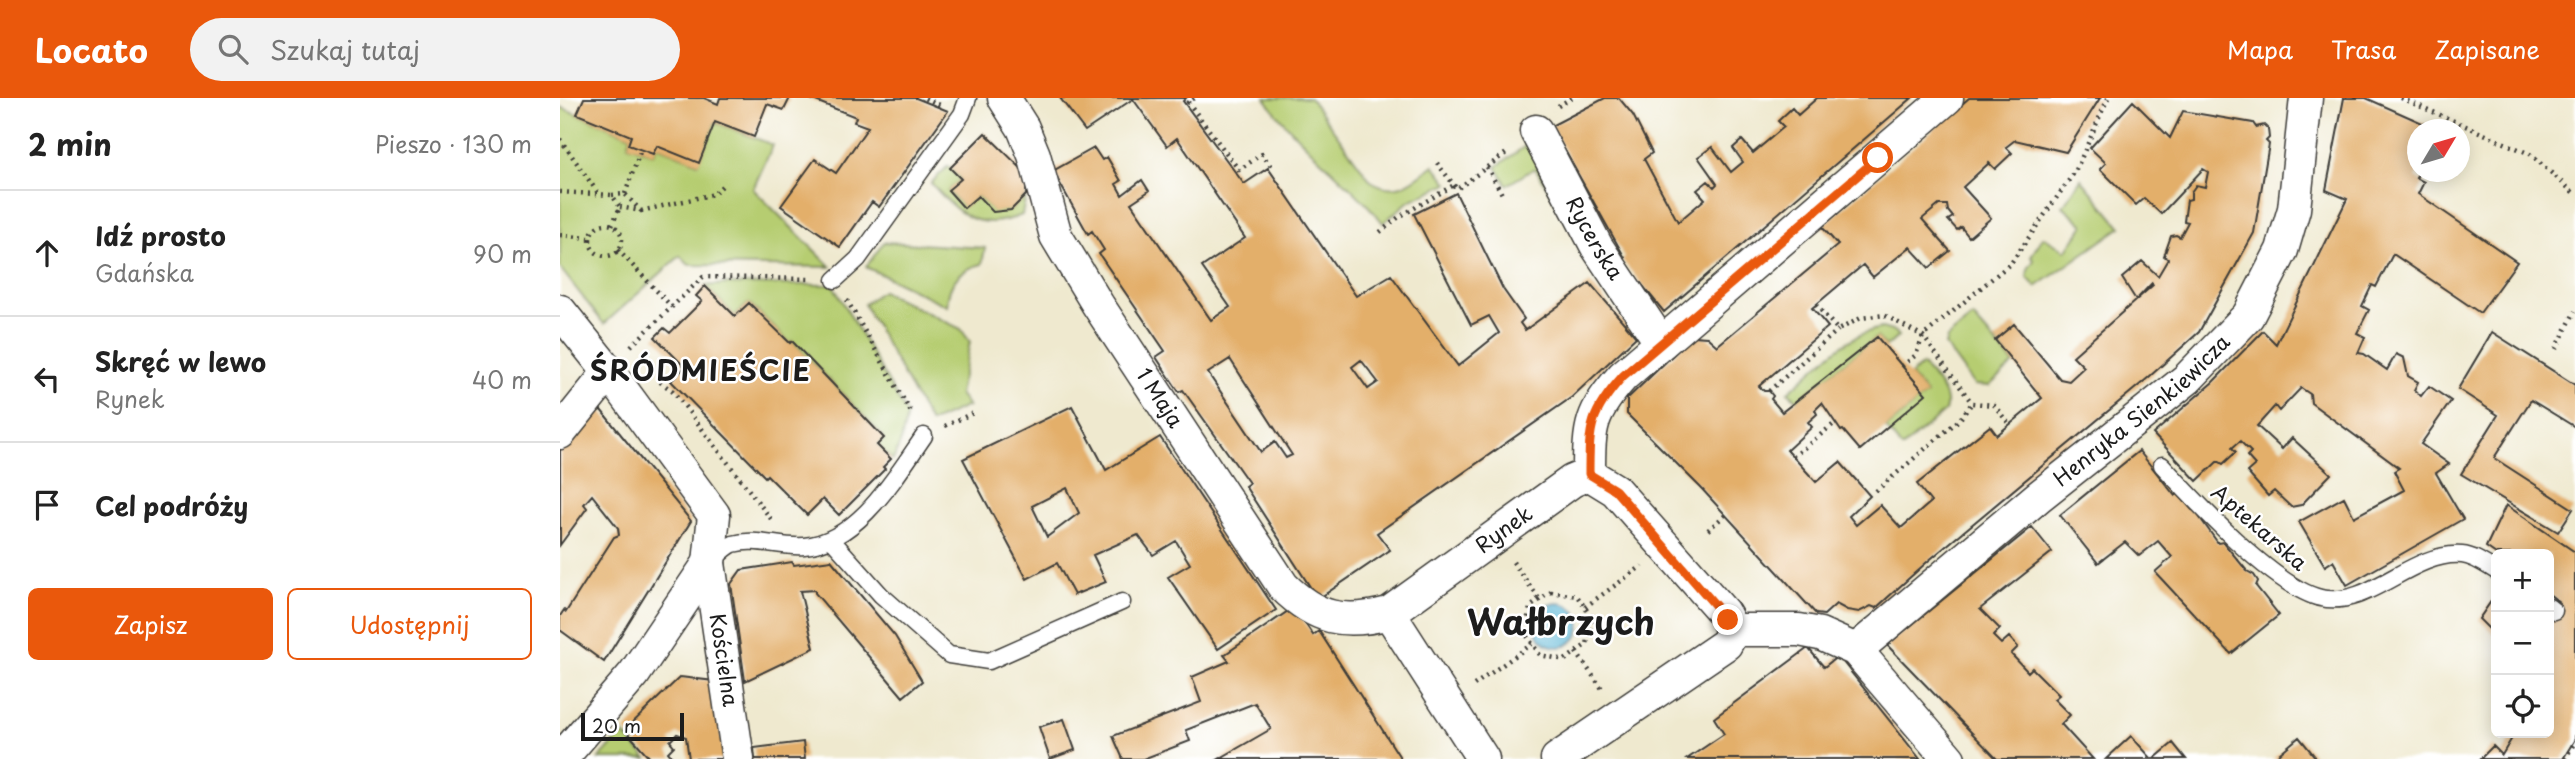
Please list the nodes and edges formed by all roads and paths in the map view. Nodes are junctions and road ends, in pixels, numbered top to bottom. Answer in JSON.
{"nodes":[{"id":1,"x":968,"y":98,"type":"edge"},
{"id":2,"x":1004,"y":98,"type":"edge"},
{"id":3,"x":1194,"y":98,"type":"edge"},
{"id":4,"x":1947,"y":98,"type":"edge"},
{"id":5,"x":2108,"y":98,"type":"edge"},
{"id":6,"x":2306,"y":98,"type":"edge"},
{"id":7,"x":2401,"y":98,"type":"edge"},
{"id":8,"x":1527,"y":137,"type":"joint"},
{"id":9,"x":560,"y":139,"type":"edge"},
{"id":10,"x":641,"y":149,"type":"dead end"},
{"id":11,"x":1437,"y":163,"type":"dead end"},
{"id":12,"x":1487,"y":167,"type":"junction"},
{"id":13,"x":1273,"y":169,"type":"dead end"},
{"id":14,"x":1454,"y":185,"type":"junction"},
{"id":15,"x":560,"y":186,"type":"edge"},
{"id":16,"x":722,"y":186,"type":"dead end"},
{"id":17,"x":560,"y":194,"type":"edge"},
{"id":18,"x":598,"y":194,"type":"junction"},
{"id":19,"x":625,"y":194,"type":"junction"},
{"id":20,"x":1502,"y":194,"type":"dead end"},
{"id":21,"x":2575,"y":194,"type":"edge"},
{"id":22,"x":612,"y":195,"type":"junction"},
{"id":23,"x":620,"y":207,"type":"junction"},
{"id":24,"x":641,"y":211,"type":"junction"},
{"id":25,"x":612,"y":225,"type":"junction"},
{"id":26,"x":1380,"y":232,"type":"dead end"},
{"id":27,"x":560,"y":235,"type":"edge"},
{"id":28,"x":589,"y":239,"type":"junction"},
{"id":29,"x":618,"y":250,"type":"junction"},
{"id":30,"x":835,"y":280,"type":"junction"},
{"id":31,"x":1816,"y":305,"type":"dead end"},
{"id":32,"x":672,"y":307,"type":"junction"},
{"id":33,"x":560,"y":311,"type":"edge"},
{"id":34,"x":2575,"y":311,"type":"edge"},
{"id":35,"x":1838,"y":330,"type":"junction"},
{"id":36,"x":1923,"y":335,"type":"junction"},
{"id":37,"x":1661,"y":343,"type":"junction"},
{"id":38,"x":2556,"y":349,"type":"dead end"},
{"id":39,"x":616,"y":363,"type":"junction"},
{"id":40,"x":1902,"y":366,"type":"dead end"},
{"id":41,"x":651,"y":376,"type":"dead end"},
{"id":42,"x":1769,"y":391,"type":"dead end"},
{"id":43,"x":1972,"y":402,"type":"junction"},
{"id":44,"x":973,"y":414,"type":"dead end"},
{"id":45,"x":1835,"y":423,"type":"dead end"},
{"id":46,"x":2009,"y":424,"type":"dead end"},
{"id":47,"x":942,"y":428,"type":"dead end"},
{"id":48,"x":560,"y":433,"type":"edge"},
{"id":49,"x":924,"y":436,"type":"joint"},
{"id":50,"x":1793,"y":457,"type":"dead end"},
{"id":51,"x":2162,"y":465,"type":"dead end"},
{"id":52,"x":1589,"y":474,"type":"junction"},
{"id":53,"x":1876,"y":491,"type":"dead end"},
{"id":54,"x":1725,"y":515,"type":"dead end"},
{"id":55,"x":1708,"y":530,"type":"dead end"},
{"id":56,"x":831,"y":539,"type":"junction"},
{"id":57,"x":793,"y":545,"type":"junction"},
{"id":58,"x":1506,"y":553,"type":"dead end"},
{"id":59,"x":1648,"y":562,"type":"dead end"},
{"id":60,"x":709,"y":563,"type":"junction"},
{"id":61,"x":2491,"y":568,"type":"edge"},
{"id":62,"x":1540,"y":600,"type":"junction"},
{"id":63,"x":1122,"y":603,"type":"dead end"},
{"id":64,"x":1585,"y":607,"type":"junction"},
{"id":65,"x":1389,"y":613,"type":"junction"},
{"id":66,"x":1731,"y":630,"type":"junction"},
{"id":67,"x":1532,"y":644,"type":"junction"},
{"id":68,"x":1856,"y":650,"type":"junction"},
{"id":69,"x":1576,"y":652,"type":"junction"},
{"id":70,"x":1467,"y":690,"type":"dead end"},
{"id":71,"x":1608,"y":697,"type":"dead end"},
{"id":72,"x":2575,"y":742,"type":"edge"},
{"id":73,"x":561,"y":759,"type":"edge"},
{"id":74,"x":738,"y":759,"type":"edge"},
{"id":75,"x":1483,"y":759,"type":"edge"},
{"id":76,"x":1557,"y":759,"type":"edge"},
{"id":77,"x":1949,"y":759,"type":"edge"},
{"id":78,"x":2565,"y":759,"type":"edge"}],
"edges":[{"from":1,"to":30,"type":"lane"},
{"from":2,"to":65,"type":"street","name":"1 Maja"},
{"from":3,"to":13,"type":"path"},
{"from":4,"to":37,"type":"street"},
{"from":5,"to":36,"type":"path"},
{"from":6,"to":68,"type":"street","name":"Henryka Sienkiewicza"},
{"from":7,"to":21,"type":"path"},
{"from":8,"to":12,"type":"path"},
{"from":8,"to":37,"type":"street","name":"Rycerska"},
{"from":9,"to":18,"type":"path"},
{"from":10,"to":19,"type":"path"},
{"from":11,"to":14,"type":"path"},
{"from":12,"to":14,"type":"path"},
{"from":12,"to":20,"type":"path"},
{"from":14,"to":26,"type":"path"},
{"from":15,"to":17,"type":"path"},
{"from":16,"to":24,"type":"path"},
{"from":17,"to":18,"type":"path"},
{"from":18,"to":22,"type":"path"},
{"from":19,"to":22,"type":"path"},
{"from":19,"to":24,"type":"path"},
{"from":22,"to":23,"type":"path"},
{"from":23,"to":24,"type":"path"},
{"from":23,"to":25,"type":"path"},
{"from":25,"to":28,"type":"path"},
{"from":25,"to":29,"type":"path"},
{"from":27,"to":28,"type":"path"},
{"from":28,"to":29,"type":"path"},
{"from":29,"to":32,"type":"path"},
{"from":30,"to":32,"type":"path"},
{"from":30,"to":49,"type":"path"},
{"from":31,"to":35,"type":"path"},
{"from":32,"to":39,"type":"path"},
{"from":33,"to":39,"type":"street","name":"Kościelna"},
{"from":34,"to":38,"type":"path"},
{"from":35,"to":36,"type":"path"},
{"from":35,"to":42,"type":"path"},
{"from":36,"to":40,"type":"path"},
{"from":36,"to":43,"type":"path"},
{"from":37,"to":52,"type":"street"},
{"from":39,"to":48,"type":"street"},
{"from":39,"to":60,"type":"street","name":"Kościelna"},
{"from":41,"to":57,"type":"path"},
{"from":43,"to":46,"type":"path"},
{"from":43,"to":53,"type":"path"},
{"from":44,"to":47,"type":"path"},
{"from":45,"to":50,"type":"path"},
{"from":49,"to":56,"type":"lane"},
{"from":51,"to":61,"type":"lane","name":"Aptekarska"},
{"from":52,"to":65,"type":"street","name":"Rynek"},
{"from":52,"to":66,"type":"street"},
{"from":54,"to":55,"type":"path"},
{"from":56,"to":57,"type":"lane"},
{"from":56,"to":63,"type":"lane"},
{"from":57,"to":60,"type":"lane"},
{"from":58,"to":62,"type":"path"},
{"from":59,"to":64,"type":"path"},
{"from":60,"to":73,"type":"street"},
{"from":60,"to":74,"type":"street","name":"Kościelna"},
{"from":62,"to":64,"type":"path"},
{"from":62,"to":67,"type":"path"},
{"from":64,"to":69,"type":"path"},
{"from":65,"to":75,"type":"street"},
{"from":66,"to":68,"type":"street"},
{"from":66,"to":76,"type":"street"},
{"from":67,"to":69,"type":"path"},
{"from":67,"to":70,"type":"path"},
{"from":68,"to":77,"type":"street"},
{"from":69,"to":71,"type":"path"},
{"from":72,"to":78,"type":"path"}]}
